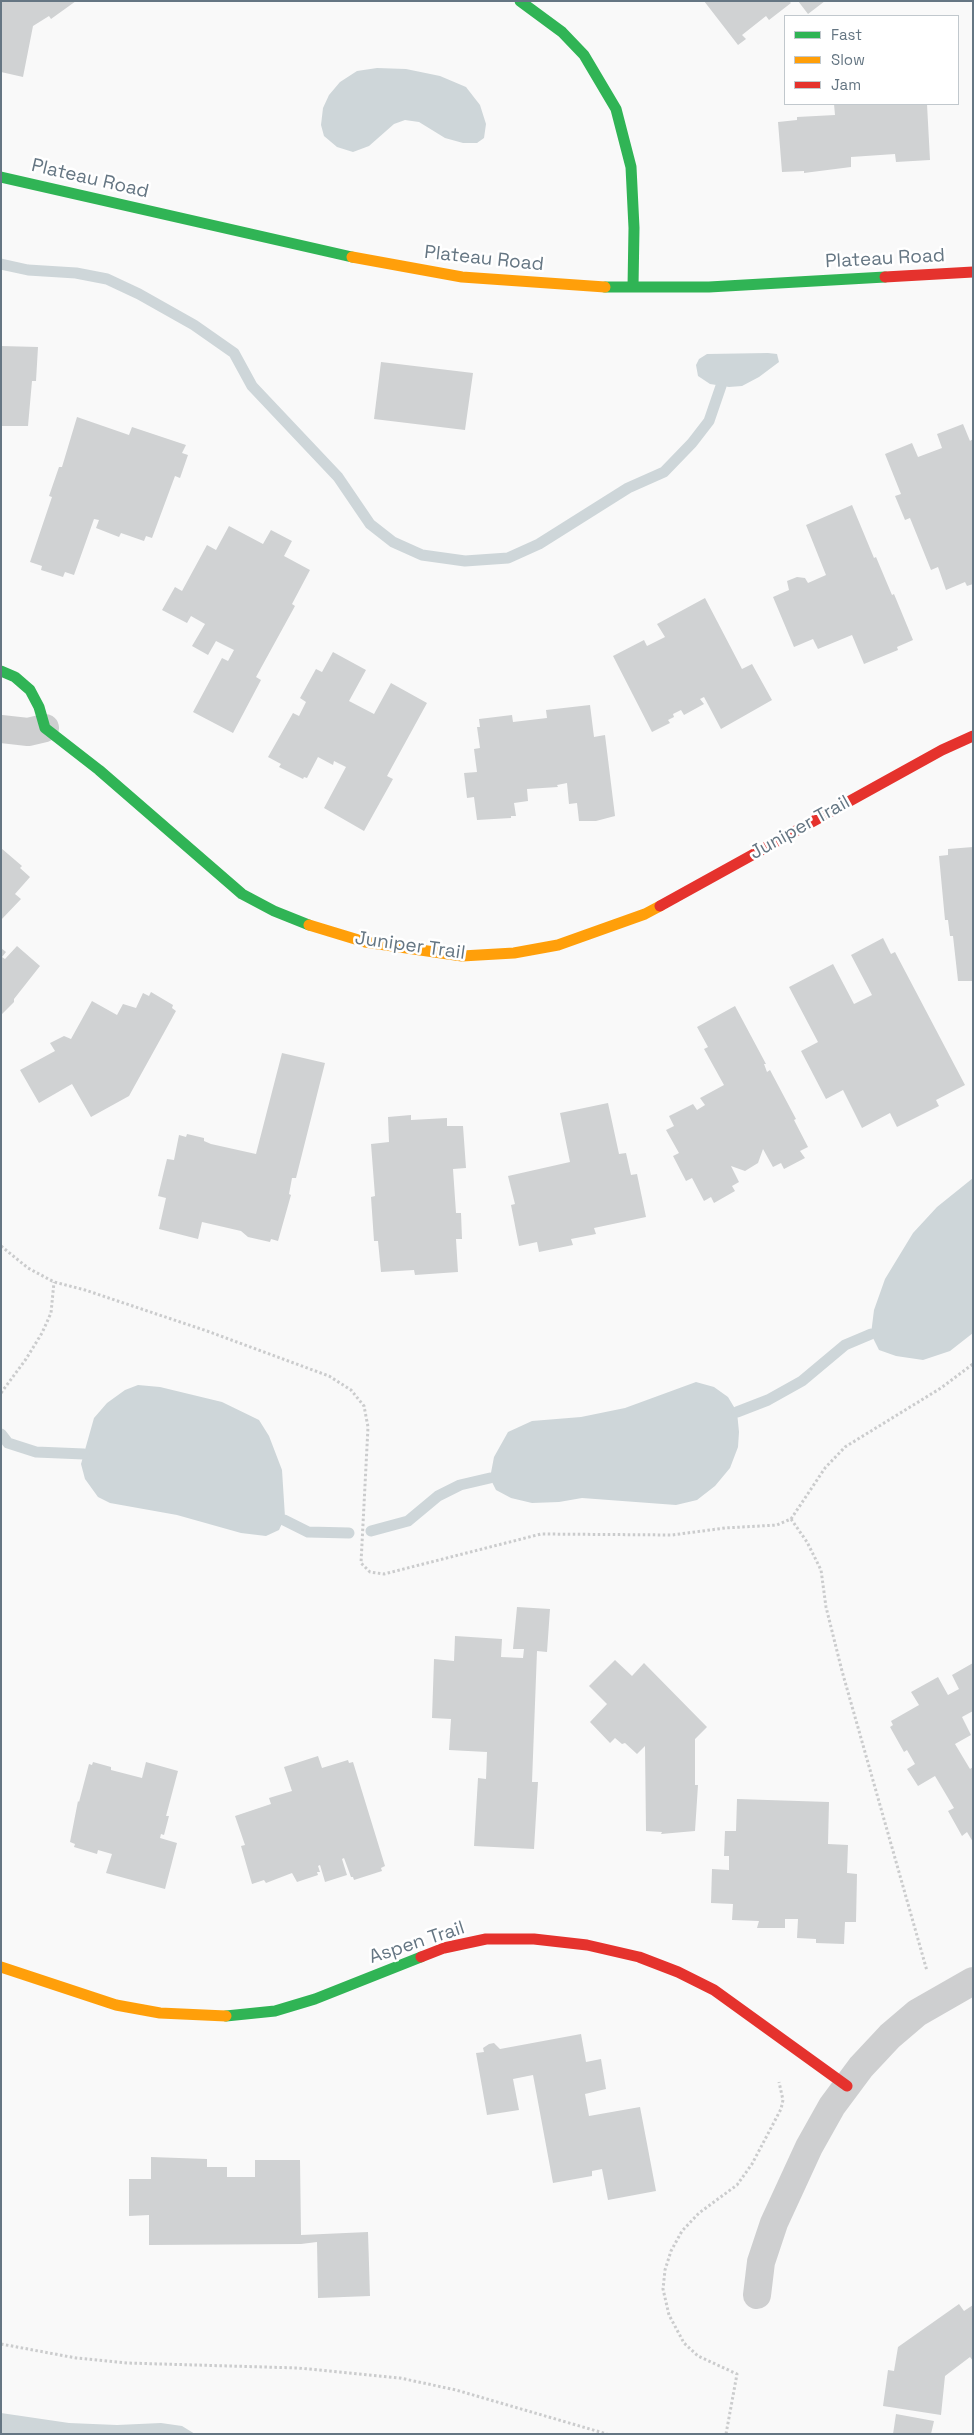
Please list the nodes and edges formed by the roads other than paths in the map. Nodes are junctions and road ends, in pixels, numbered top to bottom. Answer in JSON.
{"nodes":[{"id":1,"x":520,"y":1,"type":"edge"},
{"id":2,"x":1,"y":176,"type":"edge"},
{"id":3,"x":973,"y":272,"type":"edge"},
{"id":4,"x":634,"y":287,"type":"junction"},
{"id":5,"x":1,"y":671,"type":"edge"},
{"id":6,"x":45,"y":728,"type":"junction"},
{"id":7,"x":1,"y":729,"type":"edge"},
{"id":8,"x":973,"y":736,"type":"edge"},
{"id":9,"x":1,"y":1967,"type":"edge"},
{"id":10,"x":973,"y":1981,"type":"edge"},
{"id":11,"x":847,"y":2086,"type":"junction"},
{"id":12,"x":757,"y":2295,"type":"dead end"}],
"edges":[{"from":1,"to":4,"type":"street"},
{"from":2,"to":4,"type":"street","name":"Plateau Road"},
{"from":3,"to":4,"type":"street","name":"Plateau Road"},
{"from":5,"to":6,"type":"street"},
{"from":6,"to":7,"type":"street"},
{"from":6,"to":8,"type":"street","name":"Juniper Trail"},
{"from":9,"to":11,"type":"street","name":"Aspen Trail"},
{"from":10,"to":11,"type":"street"},
{"from":11,"to":12,"type":"street"}]}
